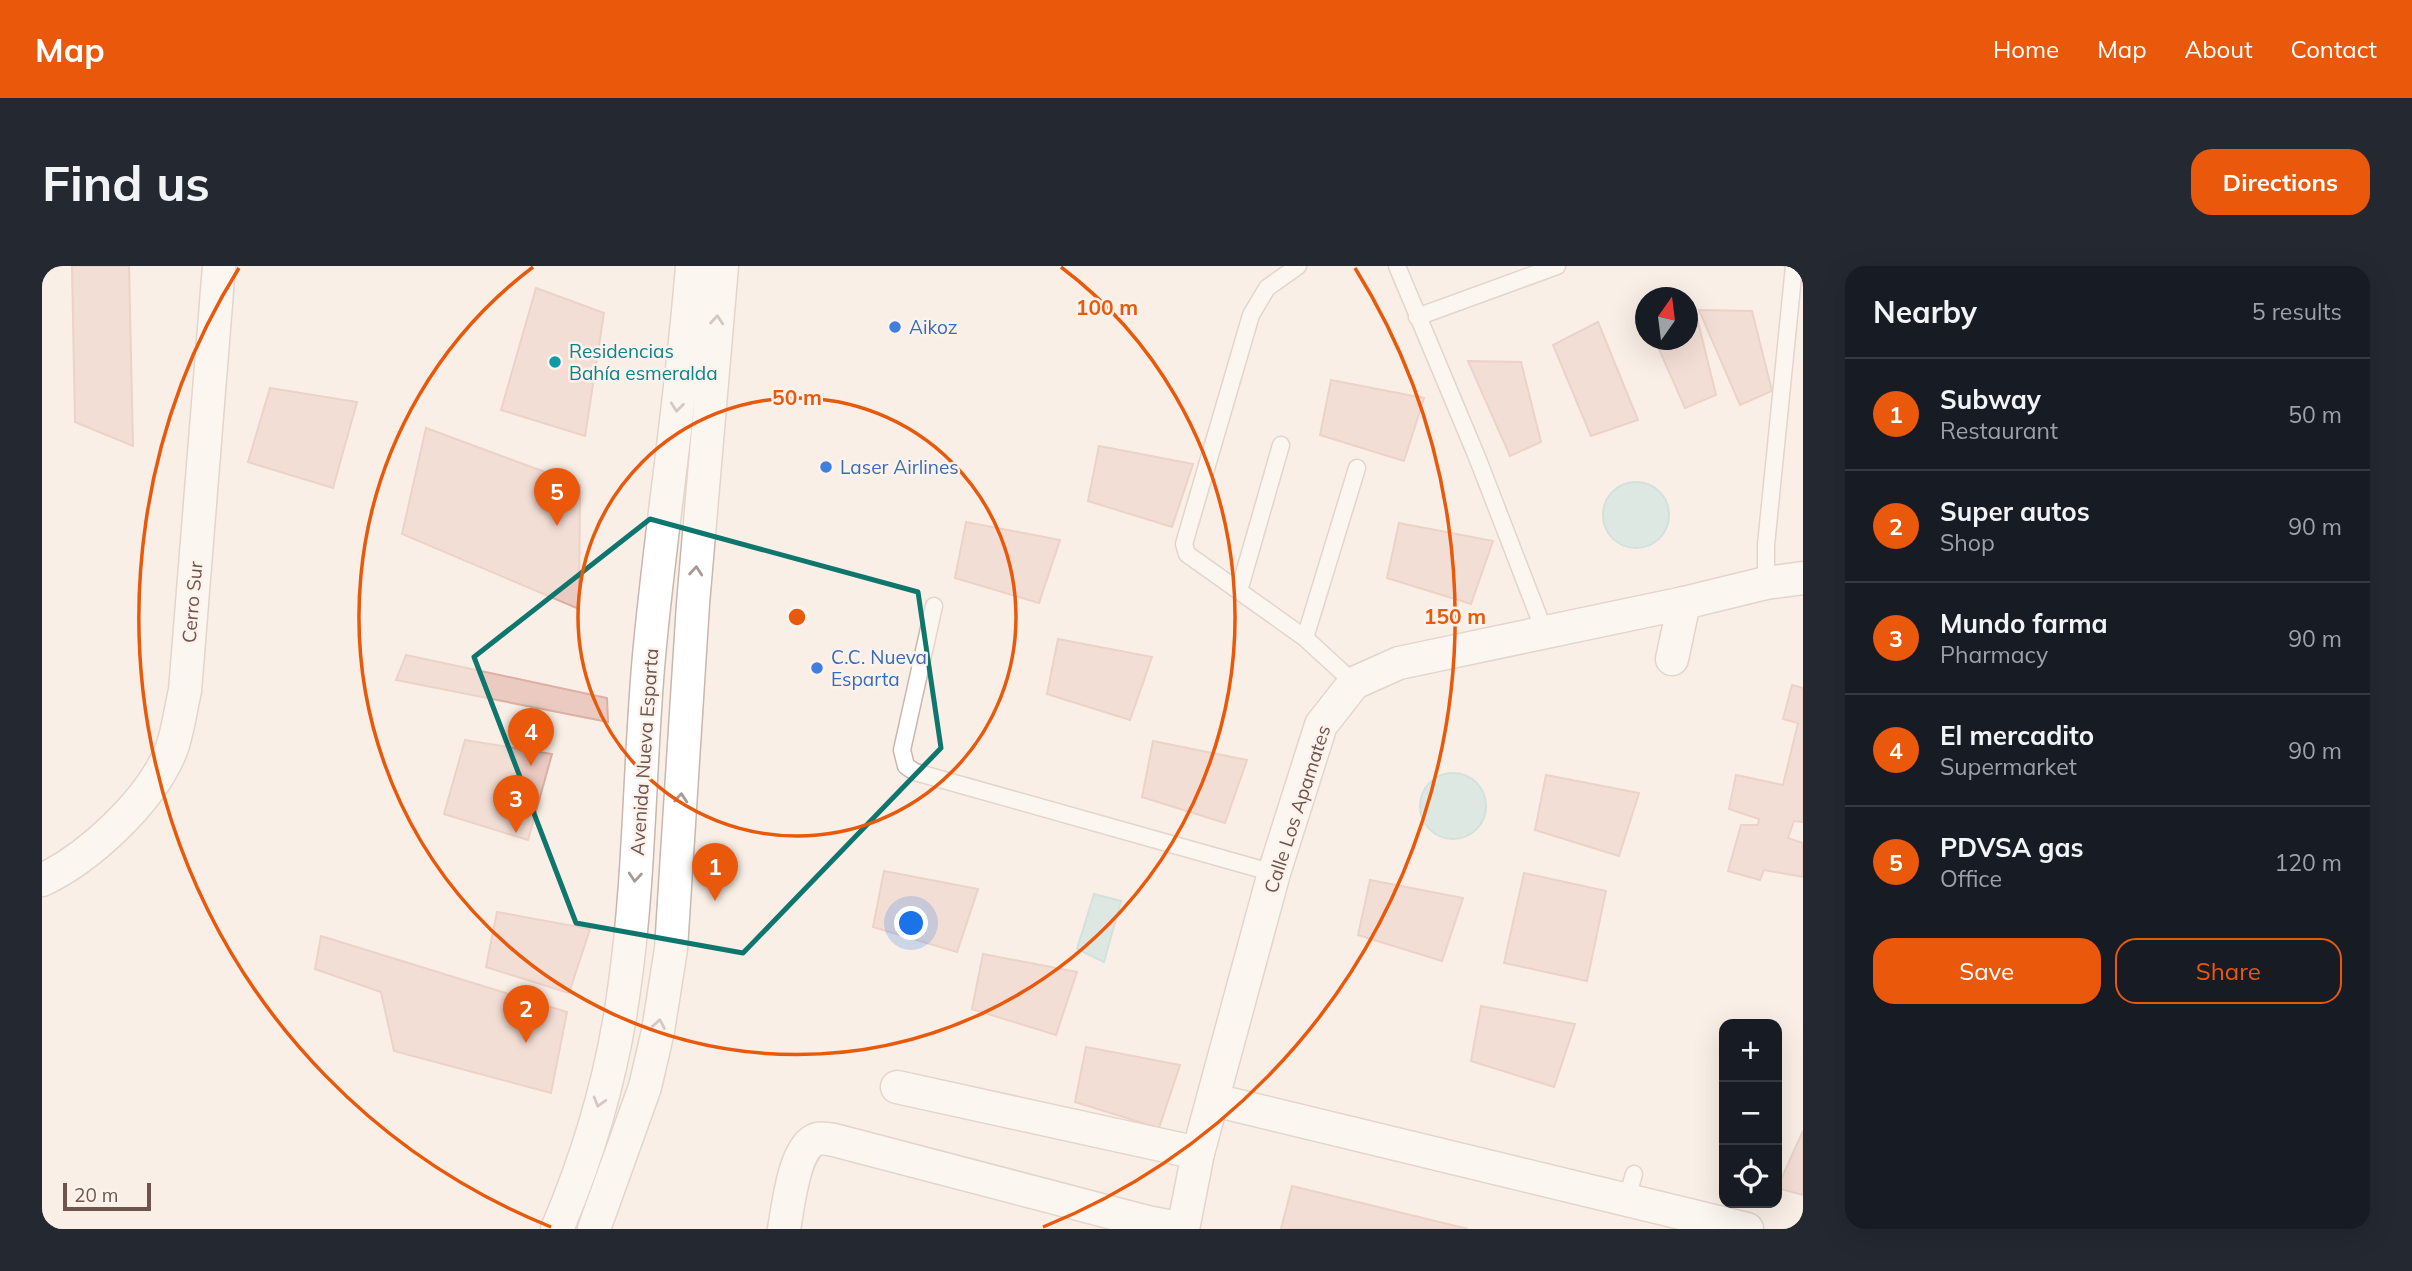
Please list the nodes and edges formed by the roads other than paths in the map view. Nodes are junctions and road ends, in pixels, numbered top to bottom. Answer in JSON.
{"nodes":[{"id":1,"x":219,"y":266,"type":"edge"},
{"id":2,"x":692,"y":266,"type":"edge"},
{"id":3,"x":722,"y":266,"type":"edge"},
{"id":4,"x":1298,"y":266,"type":"edge"},
{"id":5,"x":1397,"y":266,"type":"edge"},
{"id":6,"x":1557,"y":266,"type":"edge"},
{"id":7,"x":1794,"y":266,"type":"edge"},
{"id":8,"x":1417,"y":317,"type":"junction"},
{"id":9,"x":1281,"y":444,"type":"dead end"},
{"id":10,"x":1357,"y":468,"type":"dead end"},
{"id":11,"x":1803,"y":578,"type":"edge"},
{"id":12,"x":1766,"y":583,"type":"junction"},
{"id":13,"x":1239,"y":592,"type":"junction"},
{"id":14,"x":1684,"y":603,"type":"junction"},
{"id":15,"x":934,"y":606,"type":"dead end"},
{"id":16,"x":1545,"y":633,"type":"junction"},
{"id":17,"x":1305,"y":638,"type":"junction"},
{"id":18,"x":1672,"y":659,"type":"dead end"},
{"id":19,"x":1354,"y":683,"type":"junction"},
{"id":20,"x":1274,"y":873,"type":"junction"},
{"id":21,"x":42,"y":880,"type":"edge"},
{"id":22,"x":897,"y":1087,"type":"dead end"},
{"id":23,"x":1214,"y":1100,"type":"junction"},
{"id":24,"x":1198,"y":1153,"type":"junction"},
{"id":25,"x":557,"y":1229,"type":"edge"},
{"id":26,"x":594,"y":1229,"type":"edge"},
{"id":27,"x":784,"y":1229,"type":"edge"},
{"id":28,"x":1183,"y":1229,"type":"edge"},
{"id":29,"x":1746,"y":1229,"type":"edge"}],
"edges":[{"from":1,"to":21,"type":"street","name":"Cerro Sur"},
{"from":2,"to":25,"type":"street","name":"Avenida Nueva Esparta","one_way":true},
{"from":26,"to":3,"type":"street","name":"Avenida Nueva Esparta","one_way":true},
{"from":4,"to":13,"type":"lane"},
{"from":5,"to":8,"type":"lane"},
{"from":6,"to":8,"type":"lane"},
{"from":7,"to":12,"type":"lane"},
{"from":8,"to":16,"type":"lane"},
{"from":9,"to":13,"type":"lane"},
{"from":10,"to":17,"type":"lane"},
{"from":11,"to":12,"type":"street","name":"Calle Los Apamates"},
{"from":12,"to":14,"type":"street","name":"Calle Los Apamates"},
{"from":13,"to":17,"type":"lane"},
{"from":14,"to":16,"type":"street","name":"Calle Los Apamates"},
{"from":14,"to":18,"type":"street"},
{"from":15,"to":20,"type":"lane"},
{"from":16,"to":19,"type":"street","name":"Calle Los Apamates"},
{"from":17,"to":19,"type":"lane"},
{"from":19,"to":20,"type":"street","name":"Calle Los Apamates"},
{"from":20,"to":23,"type":"street","name":"Calle Los Apamates"},
{"from":22,"to":24,"type":"street"},
{"from":23,"to":24,"type":"street","name":"Calle Los Apamates"},
{"from":23,"to":29,"type":"street"},
{"from":24,"to":28,"type":"street","name":"Calle Los Apamates"},
{"from":27,"to":28,"type":"street"}]}
